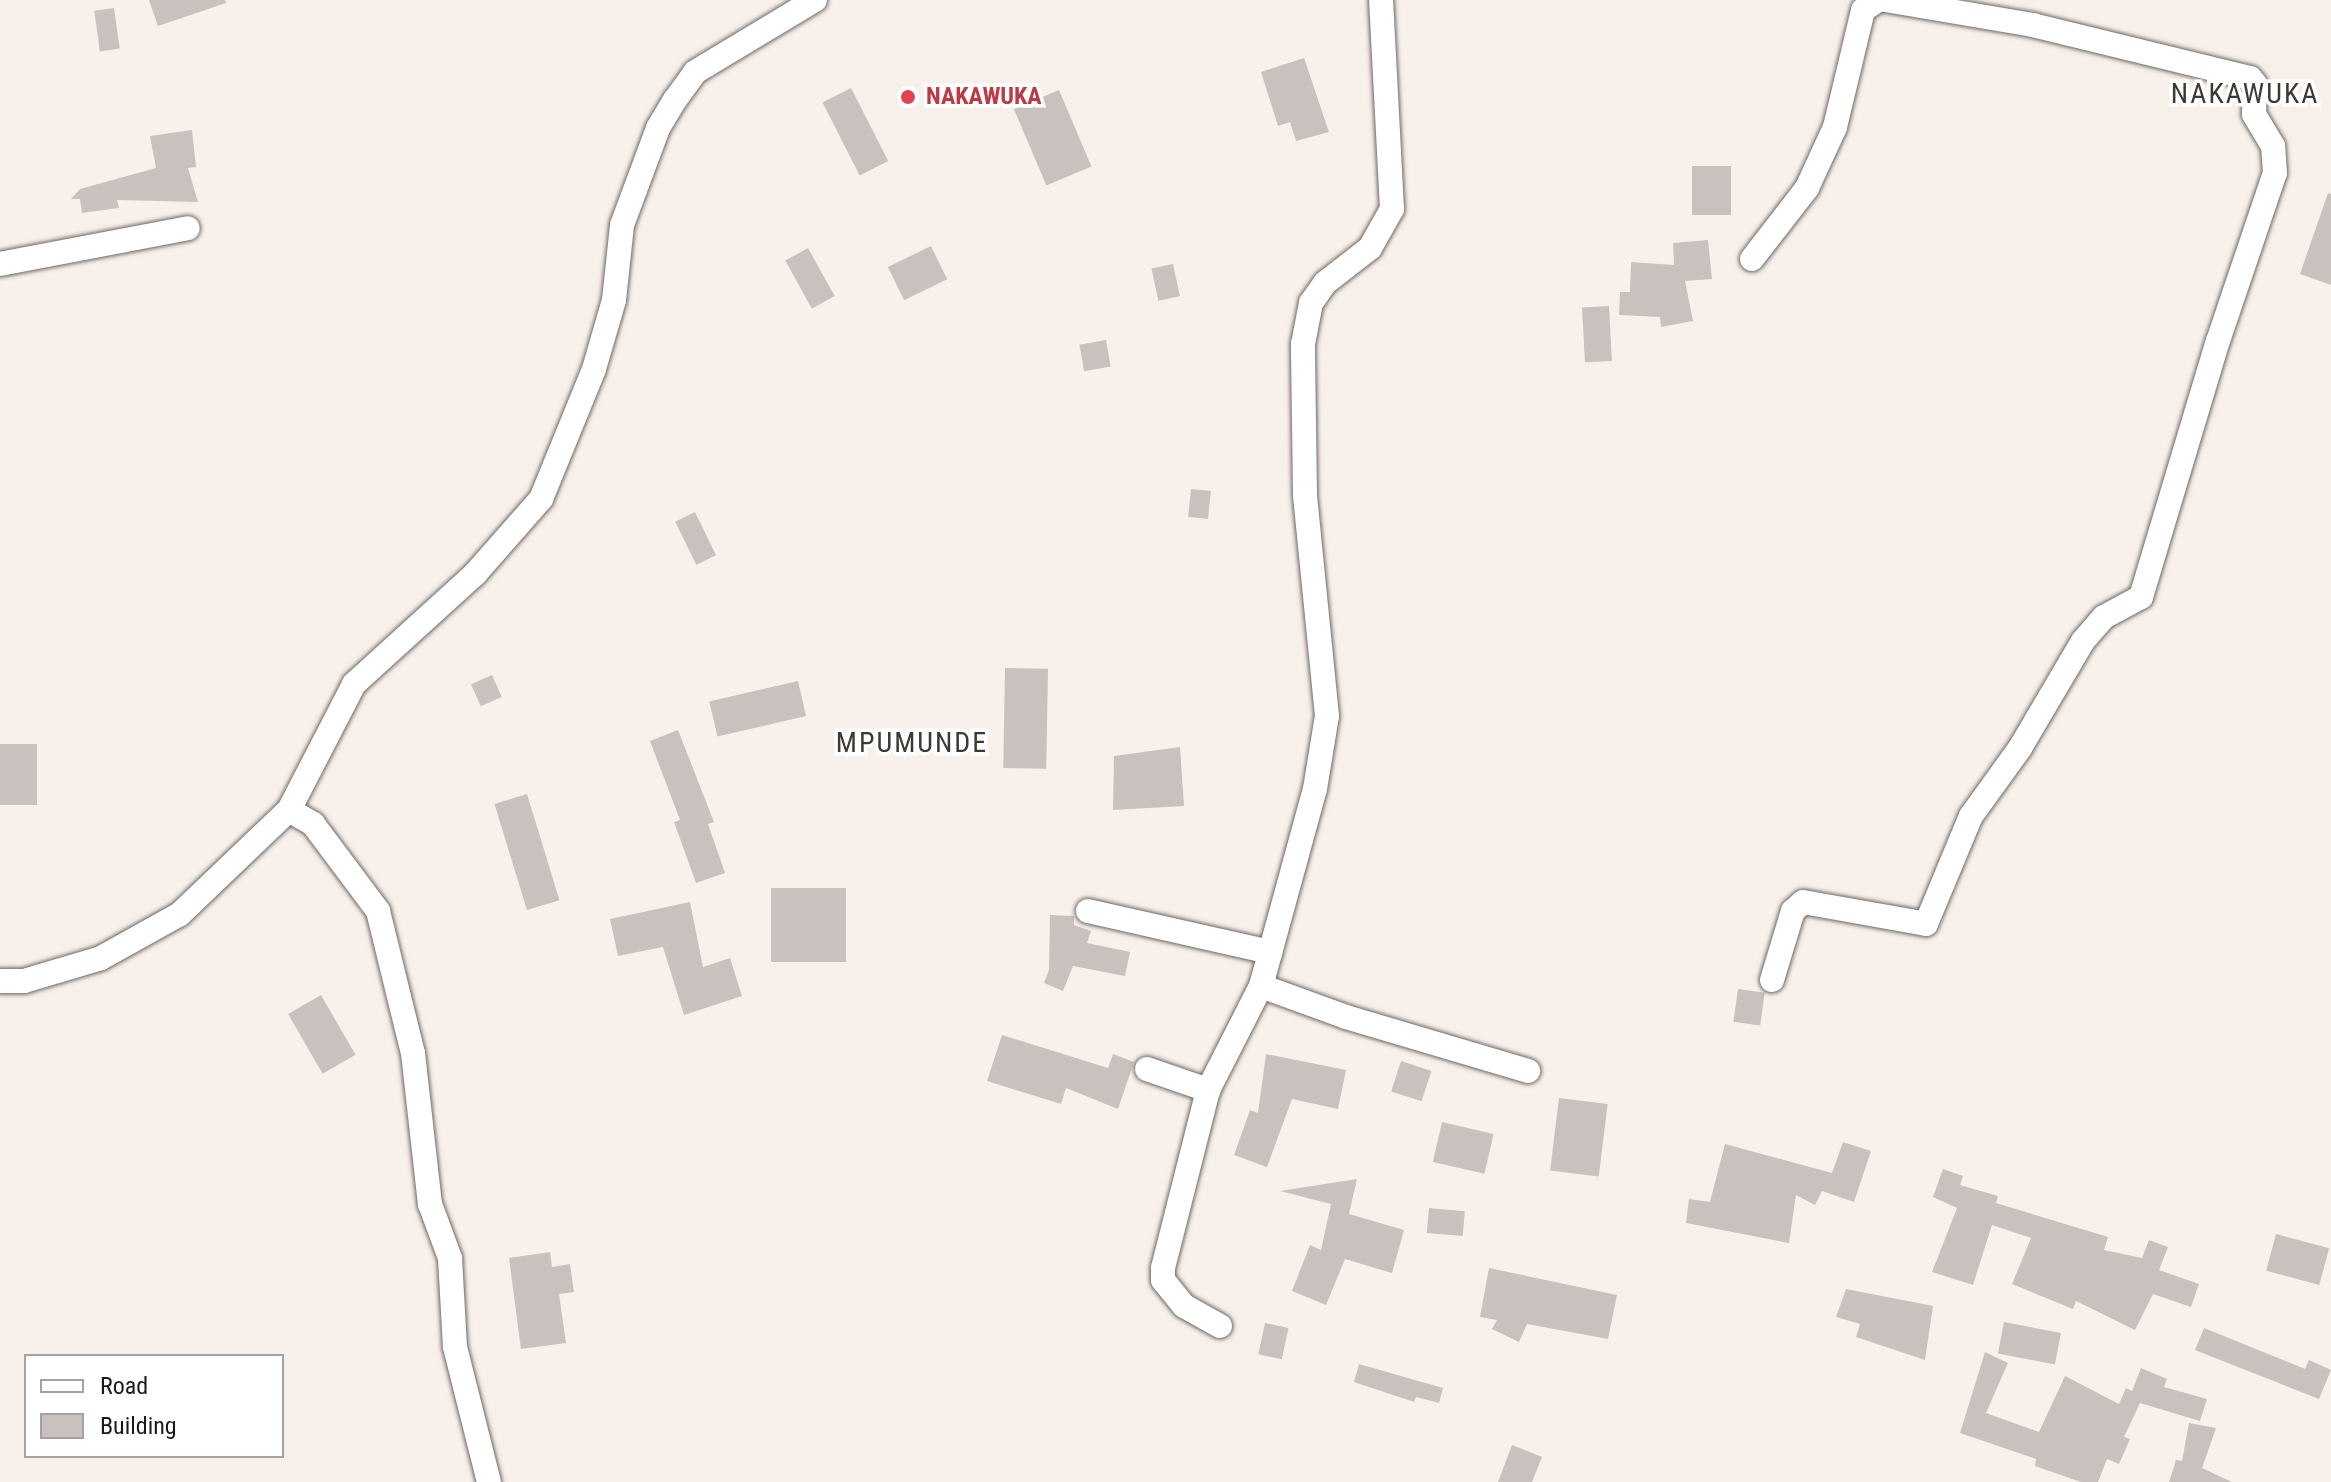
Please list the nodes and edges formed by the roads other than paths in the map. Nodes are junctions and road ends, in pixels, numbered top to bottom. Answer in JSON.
{"nodes":[{"id":1,"x":815,"y":0,"type":"edge"},
{"id":2,"x":1381,"y":0,"type":"edge"},
{"id":3,"x":1878,"y":0,"type":"edge"},
{"id":4,"x":1885,"y":0,"type":"edge"},
{"id":5,"x":188,"y":228,"type":"dead end"},
{"id":6,"x":1752,"y":259,"type":"dead end"},
{"id":7,"x":0,"y":264,"type":"edge"},
{"id":8,"x":289,"y":810,"type":"junction"},
{"id":9,"x":1088,"y":911,"type":"dead end"},
{"id":10,"x":1270,"y":952,"type":"junction"},
{"id":11,"x":1772,"y":980,"type":"dead end"},
{"id":12,"x":0,"y":981,"type":"edge"},
{"id":13,"x":1261,"y":986,"type":"junction"},
{"id":14,"x":1147,"y":1069,"type":"dead end"},
{"id":15,"x":1528,"y":1071,"type":"dead end"},
{"id":16,"x":1208,"y":1090,"type":"junction"},
{"id":17,"x":1220,"y":1326,"type":"dead end"},
{"id":18,"x":489,"y":1482,"type":"edge"}],
"edges":[{"from":1,"to":8,"type":"street"},
{"from":2,"to":10,"type":"street"},
{"from":3,"to":6,"type":"street"},
{"from":4,"to":11,"type":"street"},
{"from":5,"to":7,"type":"street"},
{"from":8,"to":12,"type":"street"},
{"from":8,"to":18,"type":"street"},
{"from":9,"to":10,"type":"street"},
{"from":10,"to":13,"type":"street"},
{"from":13,"to":15,"type":"street"},
{"from":13,"to":16,"type":"street"},
{"from":14,"to":16,"type":"street"},
{"from":16,"to":17,"type":"street"}]}
